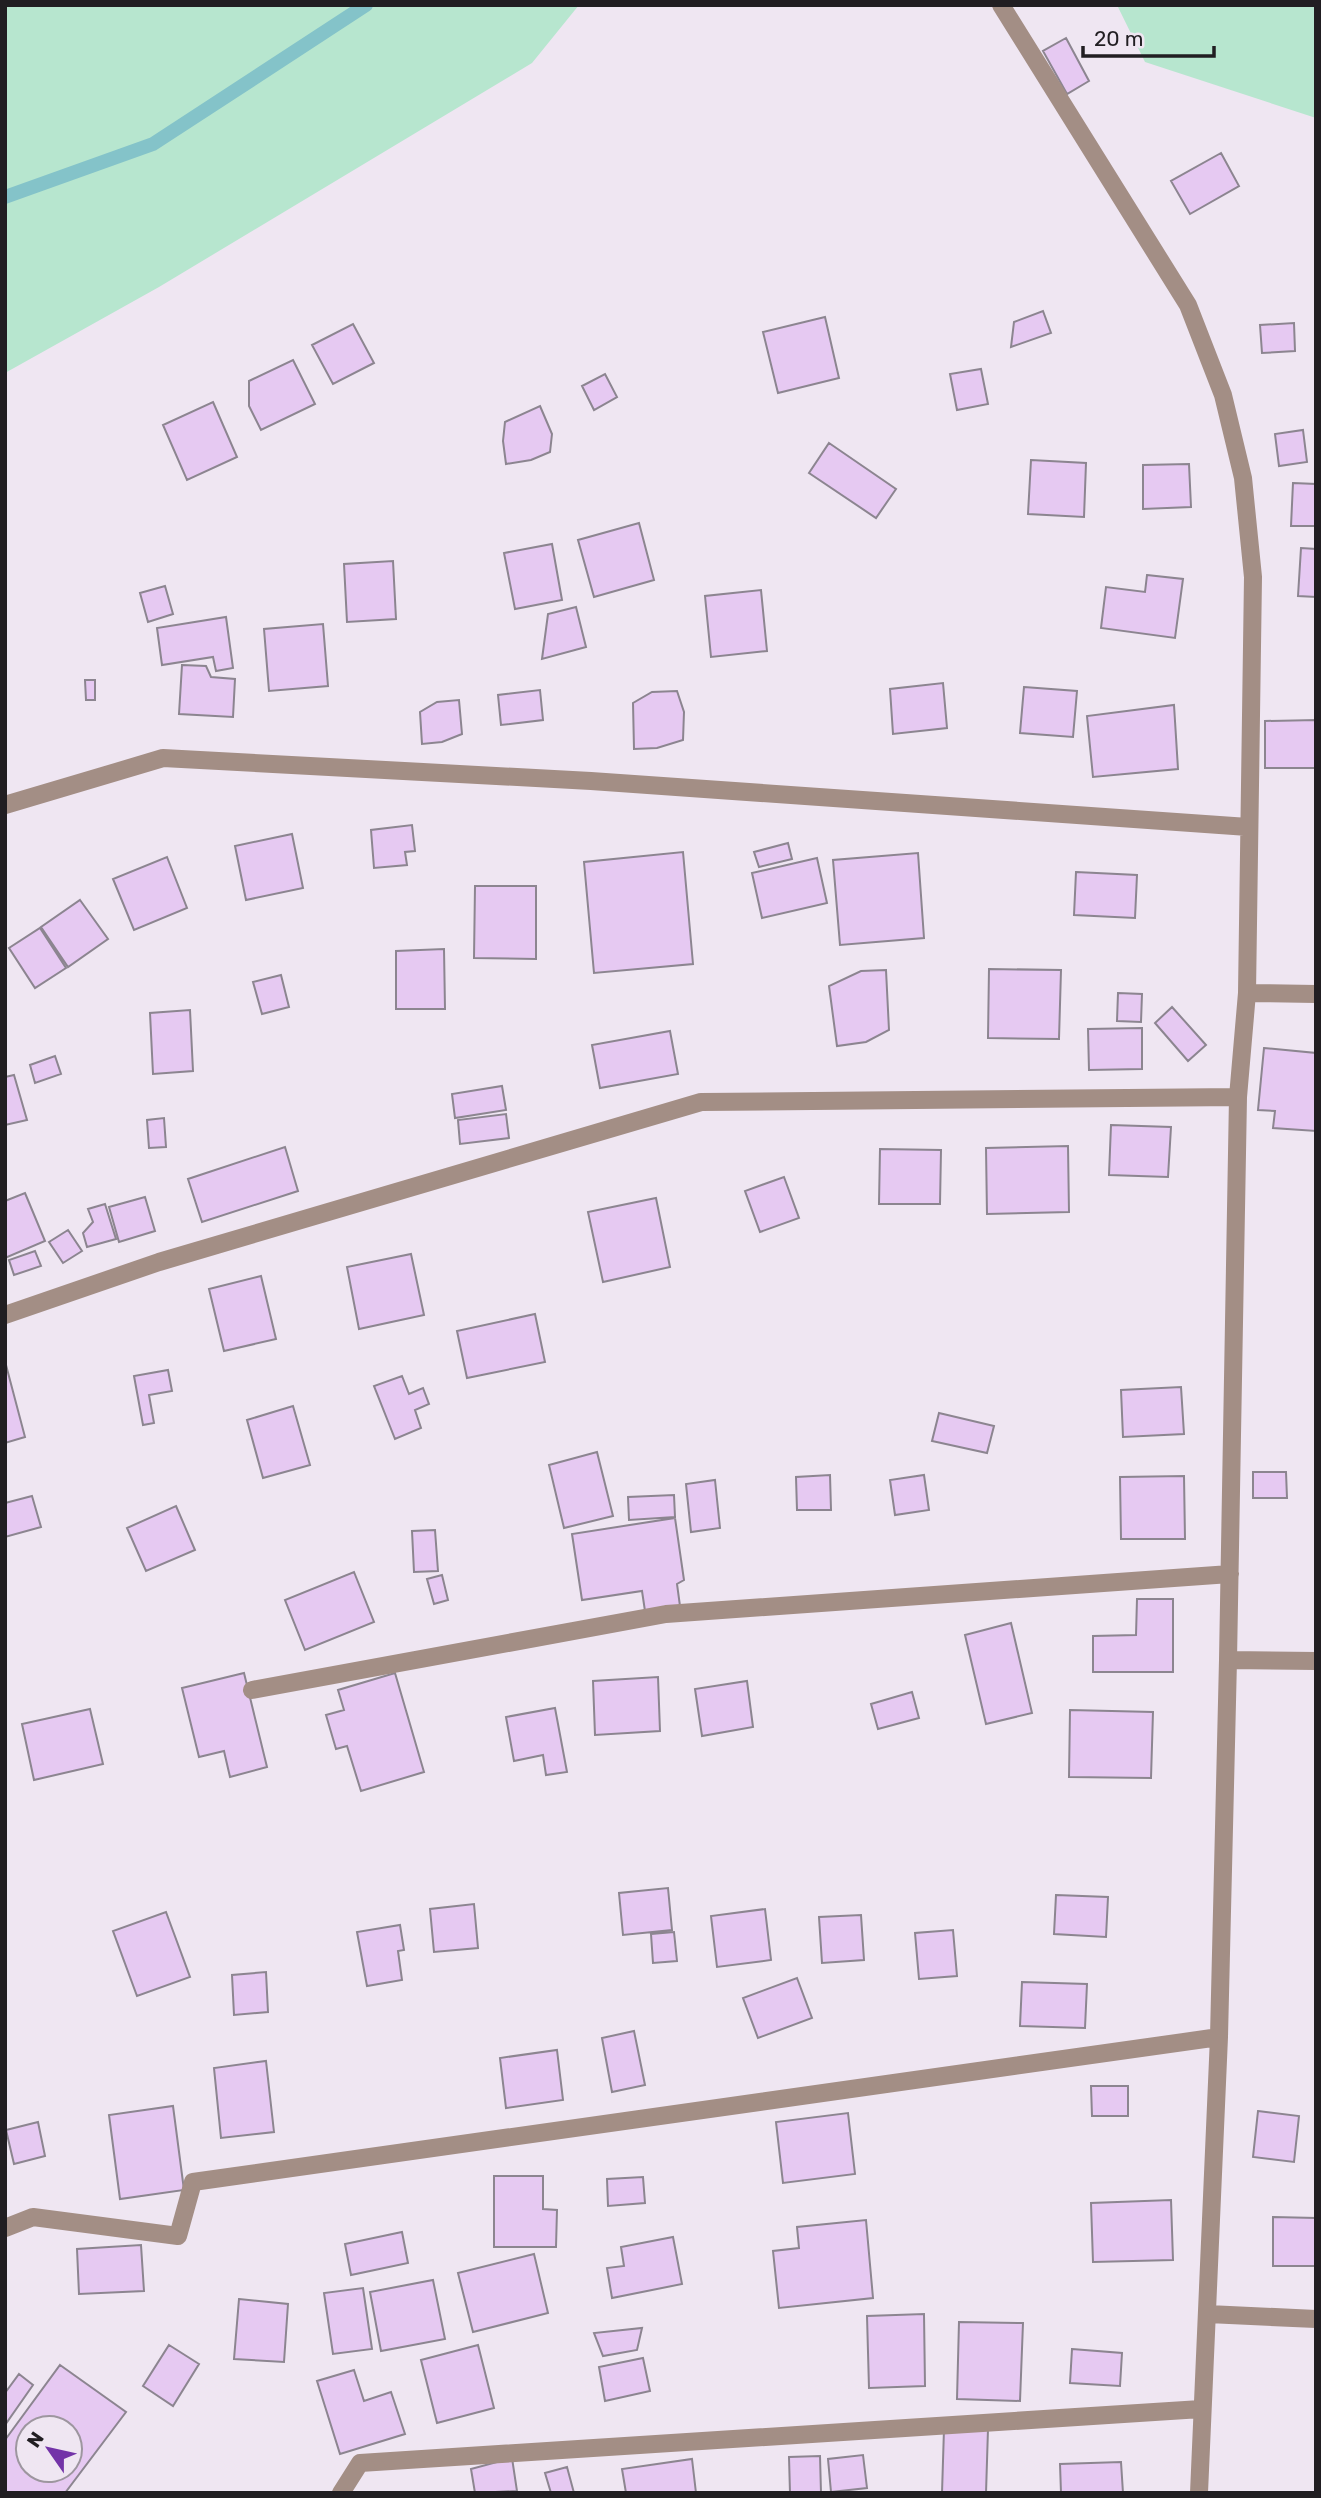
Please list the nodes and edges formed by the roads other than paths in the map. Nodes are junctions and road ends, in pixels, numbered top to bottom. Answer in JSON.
{"nodes":[{"id":1,"x":1001,"y":5,"type":"edge"},
{"id":2,"x":5,"y":805,"type":"edge"},
{"id":3,"x":1248,"y":827,"type":"junction"},
{"id":4,"x":1247,"y":993,"type":"junction"},
{"id":5,"x":1316,"y":995,"type":"edge"},
{"id":6,"x":1238,"y":1097,"type":"junction"},
{"id":7,"x":5,"y":1315,"type":"edge"},
{"id":8,"x":1230,"y":1574,"type":"junction"},
{"id":9,"x":1228,"y":1660,"type":"junction"},
{"id":10,"x":1316,"y":1661,"type":"edge"},
{"id":11,"x":252,"y":1690,"type":"dead end"},
{"id":12,"x":1219,"y":2036,"type":"junction"},
{"id":13,"x":5,"y":2228,"type":"edge"},
{"id":14,"x":1208,"y":2314,"type":"junction"},
{"id":15,"x":1316,"y":2319,"type":"edge"},
{"id":16,"x":1201,"y":2409,"type":"junction"},
{"id":17,"x":341,"y":2493,"type":"edge"},
{"id":18,"x":1199,"y":2493,"type":"edge"}],
"edges":[{"from":1,"to":3,"type":"street"},
{"from":2,"to":3,"type":"street"},
{"from":3,"to":4,"type":"street"},
{"from":4,"to":5,"type":"street"},
{"from":4,"to":6,"type":"street"},
{"from":6,"to":7,"type":"street"},
{"from":6,"to":8,"type":"street"},
{"from":8,"to":9,"type":"street"},
{"from":8,"to":11,"type":"street"},
{"from":9,"to":10,"type":"street"},
{"from":9,"to":12,"type":"street"},
{"from":12,"to":13,"type":"street"},
{"from":12,"to":14,"type":"street"},
{"from":14,"to":15,"type":"street"},
{"from":14,"to":16,"type":"street"},
{"from":16,"to":17,"type":"street"},
{"from":16,"to":18,"type":"street"}]}
